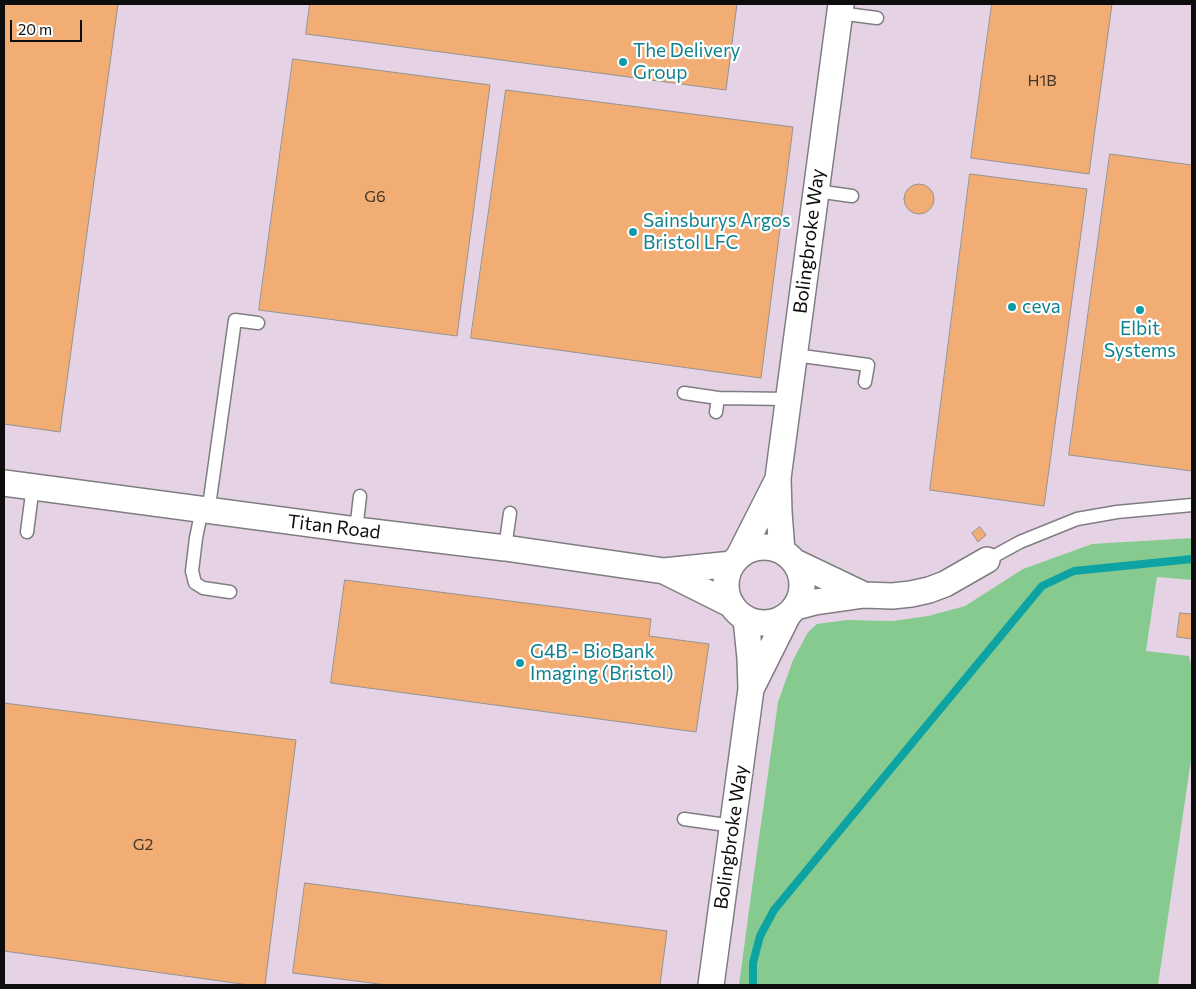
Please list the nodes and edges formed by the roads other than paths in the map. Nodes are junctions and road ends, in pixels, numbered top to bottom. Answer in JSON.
{"nodes":[{"id":1,"x":840,"y":8,"type":"edge"},
{"id":2,"x":876,"y":18,"type":"dead end"},
{"id":3,"x":816,"y":191,"type":"junction"},
{"id":4,"x":852,"y":196,"type":"dead end"},
{"id":5,"x":258,"y":323,"type":"dead end"},
{"id":6,"x":794,"y":355,"type":"junction"},
{"id":7,"x":865,"y":382,"type":"dead end"},
{"id":8,"x":684,"y":393,"type":"dead end"},
{"id":9,"x":718,"y":398,"type":"junction"},
{"id":10,"x":788,"y":399,"type":"junction"},
{"id":11,"x":716,"y":412,"type":"dead end"},
{"id":12,"x":778,"y":478,"type":"junction"},
{"id":13,"x":4,"y":483,"type":"edge"},
{"id":14,"x":33,"y":486,"type":"junction"},
{"id":15,"x":360,"y":496,"type":"dead end"},
{"id":16,"x":1192,"y":505,"type":"edge"},
{"id":17,"x":202,"y":510,"type":"junction"},
{"id":18,"x":510,"y":513,"type":"dead end"},
{"id":19,"x":356,"y":530,"type":"junction"},
{"id":20,"x":27,"y":532,"type":"dead end"},
{"id":21,"x":505,"y":548,"type":"junction"},
{"id":22,"x":789,"y":557,"type":"junction"},
{"id":23,"x":735,"y":560,"type":"junction"},
{"id":24,"x":987,"y":560,"type":"joint"},
{"id":25,"x":664,"y":571,"type":"junction"},
{"id":26,"x":230,"y":592,"type":"dead end"},
{"id":27,"x":864,"y":594,"type":"junction"},
{"id":28,"x":792,"y":611,"type":"junction"},
{"id":29,"x":739,"y":612,"type":"junction"},
{"id":30,"x":751,"y":690,"type":"junction"},
{"id":31,"x":684,"y":819,"type":"dead end"},
{"id":32,"x":733,"y":826,"type":"junction"},
{"id":33,"x":711,"y":985,"type":"edge"}],
"edges":[{"from":1,"to":2,"type":"lane"},
{"from":1,"to":3,"type":"street","name":"Bolingbroke Way"},
{"from":3,"to":4,"type":"lane"},
{"from":3,"to":6,"type":"street","name":"Bolingbroke Way"},
{"from":5,"to":17,"type":"lane"},
{"from":6,"to":7,"type":"lane"},
{"from":6,"to":10,"type":"street","name":"Bolingbroke Way"},
{"from":8,"to":9,"type":"lane"},
{"from":9,"to":10,"type":"lane"},
{"from":9,"to":11,"type":"lane"},
{"from":10,"to":12,"type":"street","name":"Bolingbroke Way"},
{"from":12,"to":22,"type":"street","name":"Bolingbroke Way"},
{"from":12,"to":23,"type":"street","name":"Bolingbroke Way"},
{"from":13,"to":14,"type":"street","name":"Titan Road"},
{"from":14,"to":17,"type":"street","name":"Titan Road"},
{"from":14,"to":20,"type":"lane"},
{"from":15,"to":19,"type":"lane"},
{"from":16,"to":24,"type":"lane"},
{"from":17,"to":19,"type":"street","name":"Titan Road"},
{"from":17,"to":26,"type":"lane"},
{"from":18,"to":21,"type":"lane"},
{"from":19,"to":21,"type":"street","name":"Titan Road"},
{"from":21,"to":25,"type":"street","name":"Titan Road"},
{"from":22,"to":23,"type":"street"},
{"from":22,"to":27,"type":"street"},
{"from":22,"to":28,"type":"street"},
{"from":23,"to":25,"type":"street","name":"Titan Road"},
{"from":23,"to":29,"type":"street"},
{"from":24,"to":27,"type":"street"},
{"from":25,"to":29,"type":"street","name":"Titan Road"},
{"from":27,"to":28,"type":"street"},
{"from":28,"to":29,"type":"street"},
{"from":28,"to":30,"type":"street","name":"Bolingbroke Way"},
{"from":29,"to":30,"type":"street","name":"Bolingbroke Way"},
{"from":30,"to":32,"type":"street","name":"Bolingbroke Way"},
{"from":31,"to":32,"type":"lane"},
{"from":32,"to":33,"type":"street","name":"Bolingbroke Way"}]}
